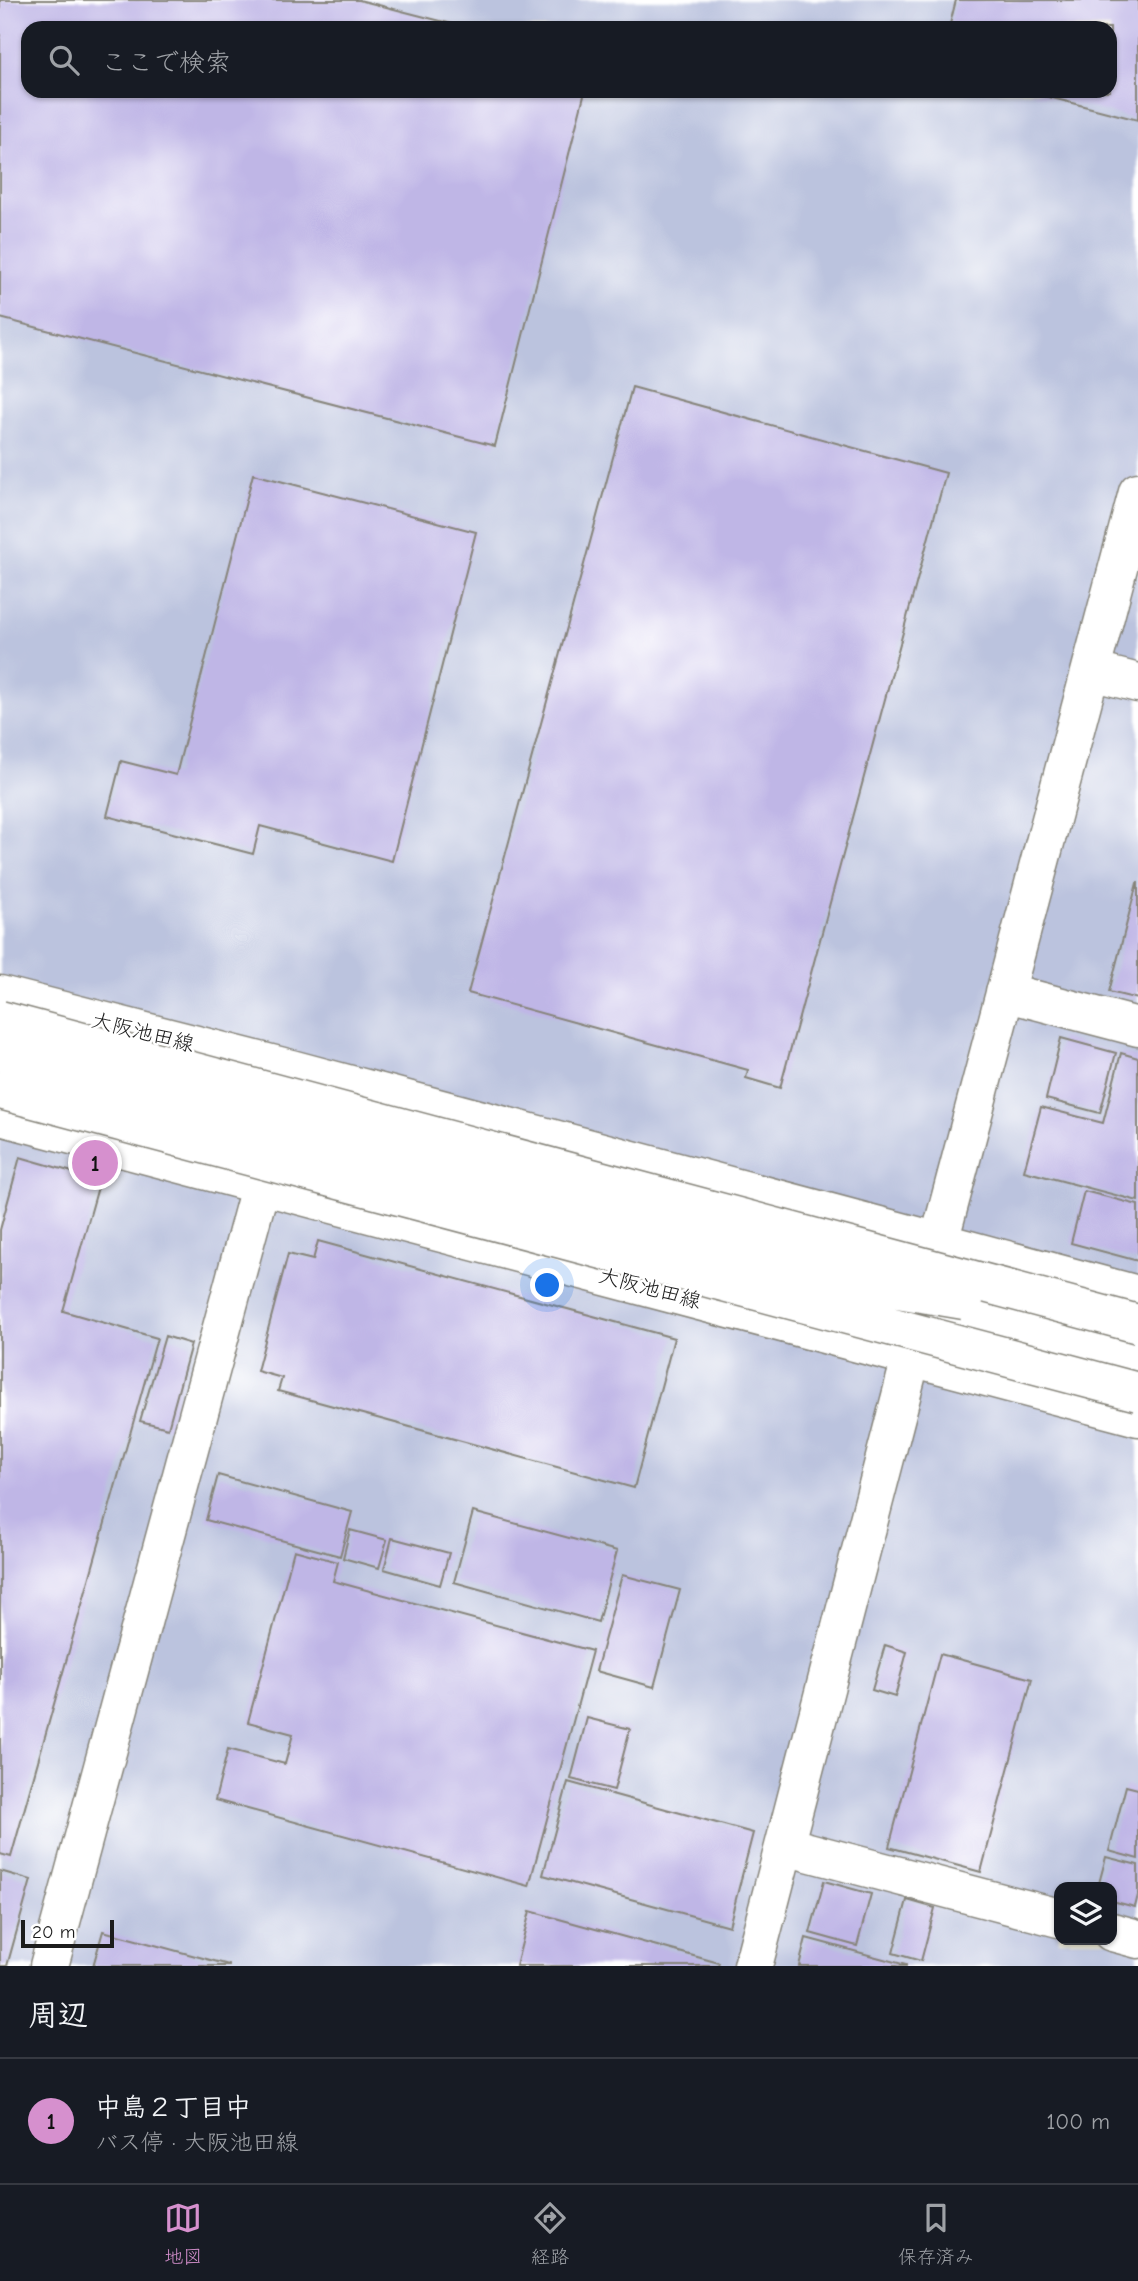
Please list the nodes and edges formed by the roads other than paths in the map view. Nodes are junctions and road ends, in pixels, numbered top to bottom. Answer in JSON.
{"nodes":[{"id":1,"x":1138,"y":492,"type":"edge"},
{"id":2,"x":1090,"y":671,"type":"junction"},
{"id":3,"x":1138,"y":683,"type":"edge"},
{"id":4,"x":1005,"y":992,"type":"junction"},
{"id":5,"x":0,"y":995,"type":"edge"},
{"id":6,"x":0,"y":1020,"type":"edge"},
{"id":7,"x":1138,"y":1027,"type":"edge"},
{"id":8,"x":0,"y":1052,"type":"edge"},
{"id":9,"x":291,"y":1069,"type":"junction"},
{"id":10,"x":0,"y":1090,"type":"edge"},
{"id":11,"x":0,"y":1115,"type":"edge"},
{"id":12,"x":261,"y":1184,"type":"junction"},
{"id":13,"x":939,"y":1242,"type":"junction"},
{"id":14,"x":1138,"y":1294,"type":"edge"},
{"id":15,"x":924,"y":1301,"type":"junction"},
{"id":16,"x":1138,"y":1324,"type":"edge"},
{"id":17,"x":1138,"y":1329,"type":"edge"},
{"id":18,"x":911,"y":1358,"type":"junction"},
{"id":19,"x":1138,"y":1361,"type":"edge"},
{"id":20,"x":1138,"y":1392,"type":"edge"},
{"id":21,"x":1138,"y":1417,"type":"edge"},
{"id":22,"x":785,"y":1846,"type":"junction"},
{"id":23,"x":1054,"y":1918,"type":"edge"},
{"id":24,"x":1117,"y":1933,"type":"edge"},
{"id":25,"x":1138,"y":1939,"type":"edge"},
{"id":26,"x":49,"y":1966,"type":"edge"},
{"id":27,"x":754,"y":1966,"type":"edge"}],
"edges":[{"from":1,"to":2,"type":"main road"},
{"from":2,"to":3,"type":"main road"},
{"from":2,"to":4,"type":"main road"},
{"from":4,"to":7,"type":"main road"},
{"from":4,"to":13,"type":"main road"},
{"from":5,"to":9,"type":"main road","name":"大阪池田線"},
{"from":6,"to":16,"type":"main road","bridge":true},
{"from":8,"to":17,"type":"main road","bridge":true},
{"from":9,"to":12,"type":"main road"},
{"from":9,"to":13,"type":"main road","name":"大阪池田線"},
{"from":10,"to":20,"type":"main road","bridge":true},
{"from":11,"to":12,"type":"main road","name":"大阪池田線"},
{"from":12,"to":18,"type":"main road","name":"大阪池田線"},
{"from":12,"to":26,"type":"main road"},
{"from":13,"to":14,"type":"main road","name":"大阪池田線"},
{"from":13,"to":15,"type":"main road"},
{"from":15,"to":18,"type":"main road"},
{"from":15,"to":19,"type":"main road"},
{"from":18,"to":21,"type":"main road","name":"大阪池田線"},
{"from":18,"to":22,"type":"main road"},
{"from":22,"to":23,"type":"main road"},
{"from":22,"to":27,"type":"main road"},
{"from":24,"to":25,"type":"main road"}]}
